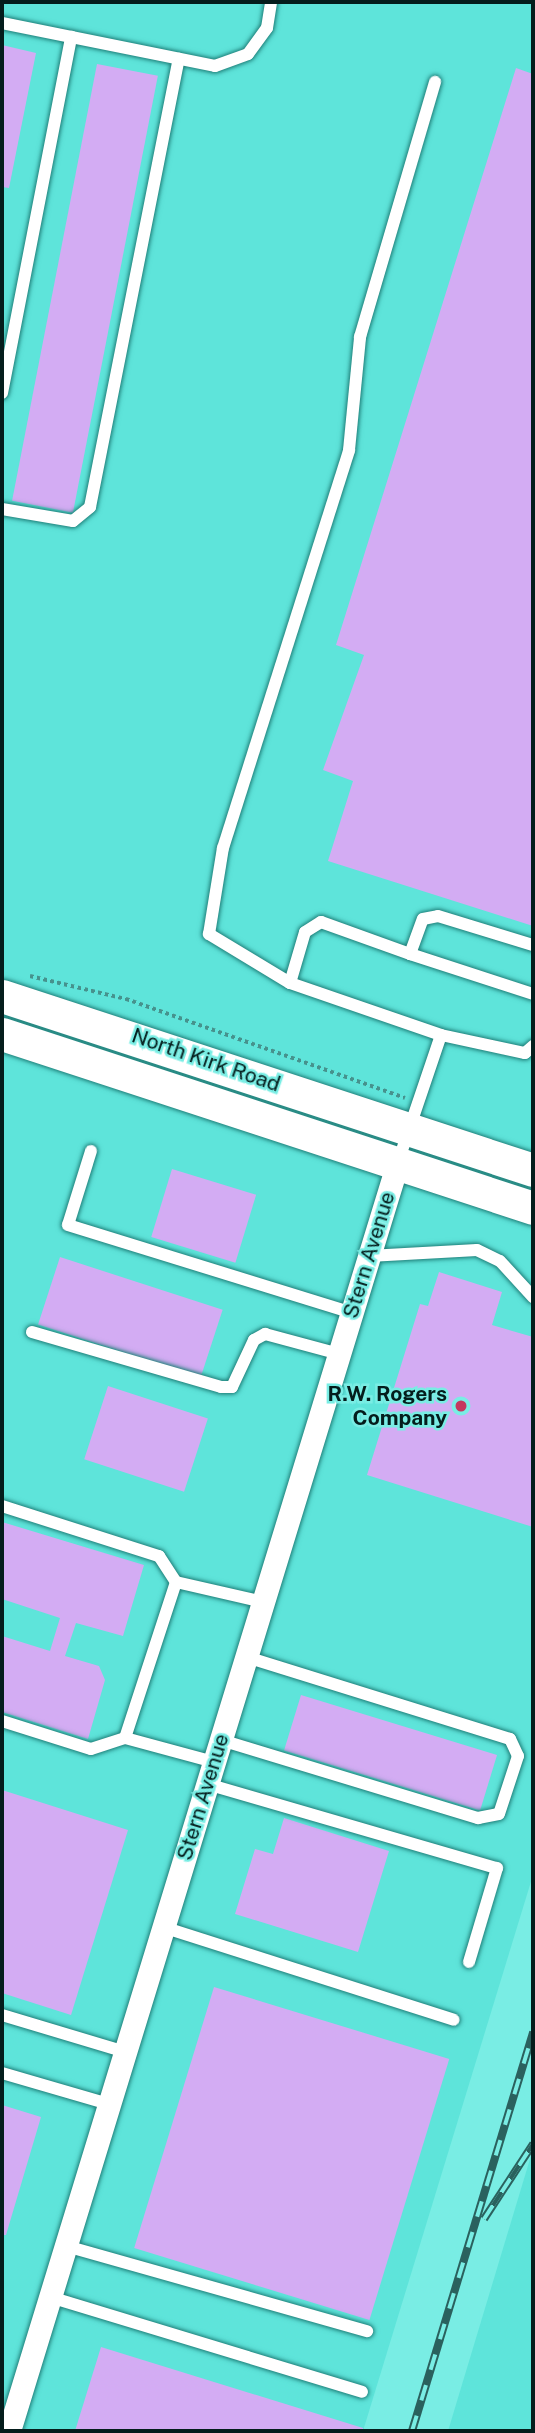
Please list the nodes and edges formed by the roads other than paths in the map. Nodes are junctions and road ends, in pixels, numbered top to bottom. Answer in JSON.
{"nodes":[{"id":1,"x":271,"y":2,"type":"edge"},
{"id":2,"x":2,"y":23,"type":"edge"},
{"id":3,"x":71,"y":37,"type":"junction"},
{"id":4,"x":179,"y":59,"type":"junction"},
{"id":5,"x":435,"y":82,"type":"dead end"},
{"id":6,"x":2,"y":393,"type":"edge"},
{"id":7,"x":2,"y":509,"type":"edge"},
{"id":8,"x":533,"y":945,"type":"edge"},
{"id":9,"x":410,"y":954,"type":"junction"},
{"id":10,"x":290,"y":983,"type":"junction"},
{"id":11,"x":13,"y":985,"type":"edge"},
{"id":12,"x":533,"y":994,"type":"edge"},
{"id":13,"x":2,"y":1034,"type":"edge"},
{"id":14,"x":441,"y":1035,"type":"junction"},
{"id":15,"x":530,"y":1052,"type":"edge"},
{"id":16,"x":414,"y":1115,"type":"junction"},
{"id":17,"x":91,"y":1151,"type":"dead end"},
{"id":18,"x":398,"y":1162,"type":"junction"},
{"id":19,"x":533,"y":1170,"type":"edge"},
{"id":20,"x":533,"y":1208,"type":"edge"},
{"id":21,"x":369,"y":1256,"type":"junction"},
{"id":22,"x":533,"y":1297,"type":"edge"},
{"id":23,"x":352,"y":1313,"type":"junction"},
{"id":24,"x":32,"y":1332,"type":"dead end"},
{"id":25,"x":339,"y":1354,"type":"junction"},
{"id":26,"x":2,"y":1506,"type":"edge"},
{"id":27,"x":176,"y":1582,"type":"junction"},
{"id":28,"x":263,"y":1602,"type":"junction"},
{"id":29,"x":246,"y":1657,"type":"junction"},
{"id":30,"x":2,"y":1721,"type":"edge"},
{"id":31,"x":125,"y":1738,"type":"junction"},
{"id":32,"x":217,"y":1751,"type":"junction"},
{"id":33,"x":207,"y":1784,"type":"junction"},
{"id":34,"x":163,"y":1927,"type":"junction"},
{"id":35,"x":469,"y":1962,"type":"dead end"},
{"id":36,"x":2,"y":2015,"type":"edge"},
{"id":37,"x":453,"y":2020,"type":"dead end"},
{"id":38,"x":125,"y":2052,"type":"junction"},
{"id":39,"x":2,"y":2073,"type":"edge"},
{"id":40,"x":109,"y":2104,"type":"junction"},
{"id":41,"x":66,"y":2246,"type":"junction"},
{"id":42,"x":50,"y":2297,"type":"junction"},
{"id":43,"x":367,"y":2331,"type":"dead end"},
{"id":44,"x":362,"y":2392,"type":"dead end"},
{"id":45,"x":9,"y":2431,"type":"edge"}],
"edges":[{"from":1,"to":4,"type":"lane"},
{"from":2,"to":3,"type":"lane"},
{"from":3,"to":4,"type":"lane"},
{"from":3,"to":6,"type":"lane"},
{"from":4,"to":7,"type":"lane"},
{"from":5,"to":10,"type":"lane"},
{"from":8,"to":9,"type":"lane"},
{"from":9,"to":10,"type":"lane"},
{"from":9,"to":12,"type":"lane"},
{"from":10,"to":14,"type":"lane"},
{"from":11,"to":16,"type":"main road","name":"North Kirk Road"},
{"from":13,"to":18,"type":"main road","name":"North Kirk Road"},
{"from":14,"to":15,"type":"lane"},
{"from":14,"to":16,"type":"lane"},
{"from":16,"to":18,"type":"lane"},
{"from":16,"to":19,"type":"main road","name":"North Kirk Road"},
{"from":17,"to":23,"type":"lane"},
{"from":18,"to":20,"type":"main road","name":"North Kirk Road"},
{"from":18,"to":21,"type":"street","name":"Stern Avenue"},
{"from":21,"to":22,"type":"lane"},
{"from":21,"to":23,"type":"street","name":"Stern Avenue"},
{"from":23,"to":25,"type":"street","name":"Stern Avenue"},
{"from":24,"to":25,"type":"lane"},
{"from":25,"to":28,"type":"street","name":"Stern Avenue"},
{"from":26,"to":27,"type":"lane"},
{"from":27,"to":28,"type":"lane"},
{"from":27,"to":31,"type":"lane"},
{"from":28,"to":29,"type":"street","name":"Stern Avenue"},
{"from":29,"to":32,"type":"street","name":"Stern Avenue"},
{"from":29,"to":32,"type":"lane"},
{"from":30,"to":31,"type":"lane"},
{"from":31,"to":32,"type":"lane"},
{"from":32,"to":33,"type":"street","name":"Stern Avenue"},
{"from":33,"to":34,"type":"street","name":"Stern Avenue"},
{"from":33,"to":35,"type":"lane"},
{"from":34,"to":37,"type":"lane"},
{"from":34,"to":38,"type":"street","name":"Stern Avenue"},
{"from":36,"to":38,"type":"lane"},
{"from":38,"to":40,"type":"street","name":"Stern Avenue"},
{"from":39,"to":40,"type":"lane"},
{"from":40,"to":41,"type":"street","name":"Stern Avenue"},
{"from":41,"to":42,"type":"street","name":"Stern Avenue"},
{"from":41,"to":43,"type":"lane"},
{"from":42,"to":44,"type":"lane"},
{"from":42,"to":45,"type":"street","name":"Stern Avenue"}]}
